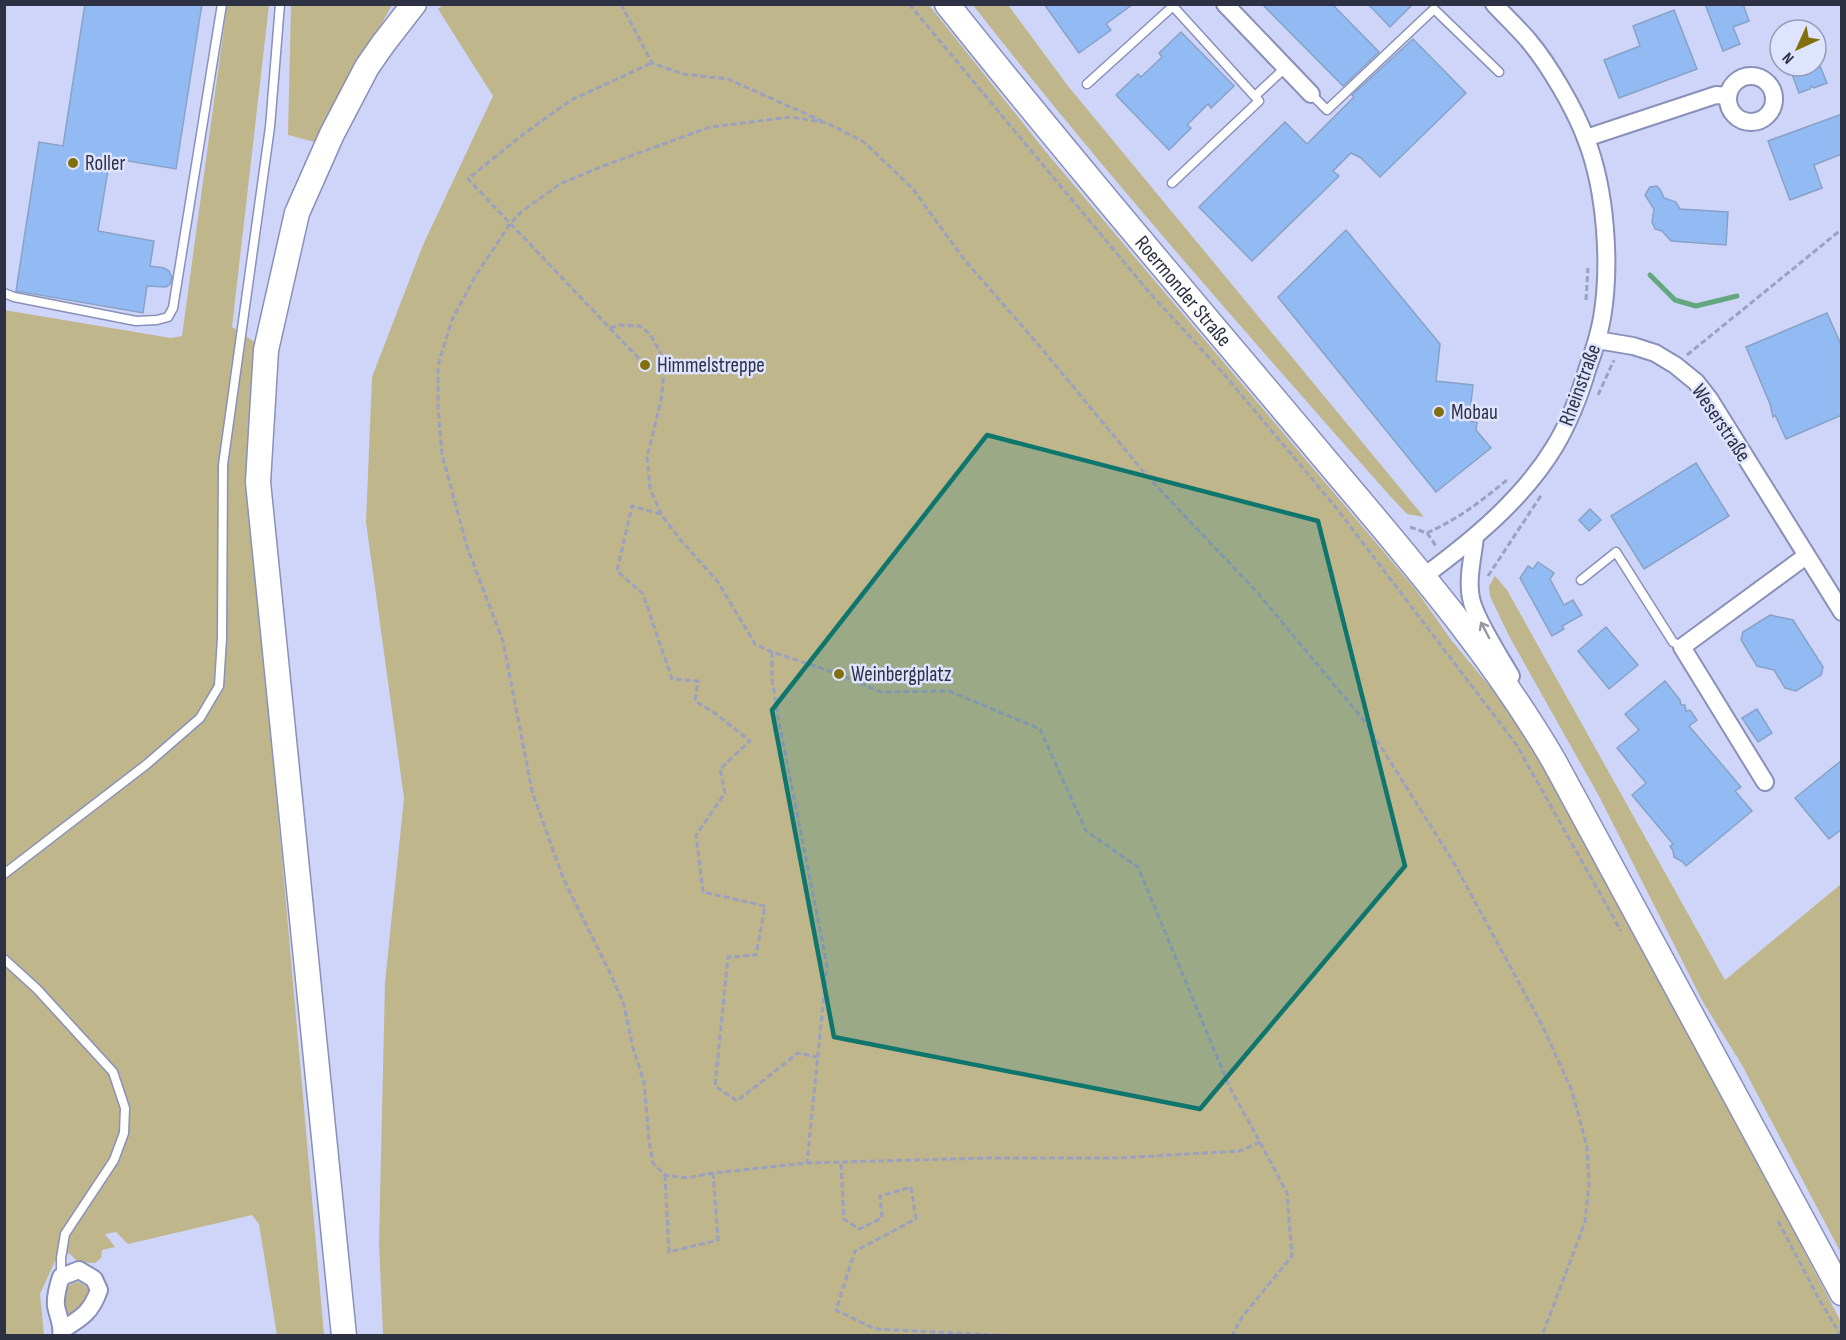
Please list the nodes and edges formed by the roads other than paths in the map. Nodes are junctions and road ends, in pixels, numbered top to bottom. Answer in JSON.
{"nodes":[{"id":1,"x":222,"y":4,"type":"edge"},
{"id":2,"x":280,"y":4,"type":"edge"},
{"id":3,"x":400,"y":4,"type":"edge"},
{"id":4,"x":414,"y":4,"type":"edge"},
{"id":5,"x":947,"y":4,"type":"edge"},
{"id":6,"x":1225,"y":4,"type":"edge"},
{"id":7,"x":1494,"y":4,"type":"edge"},
{"id":8,"x":1172,"y":6,"type":"edge"},
{"id":9,"x":383,"y":44,"type":"junction"},
{"id":10,"x":1286,"y":67,"type":"junction"},
{"id":11,"x":1499,"y":72,"type":"dead end"},
{"id":12,"x":1087,"y":84,"type":"dead end"},
{"id":13,"x":1311,"y":94,"type":"joint"},
{"id":14,"x":1255,"y":96,"type":"junction"},
{"id":15,"x":1728,"y":96,"type":"dead end"},
{"id":16,"x":1586,"y":138,"type":"junction"},
{"id":17,"x":1172,"y":183,"type":"dead end"},
{"id":18,"x":4,"y":293,"type":"edge"},
{"id":19,"x":1597,"y":340,"type":"junction"},
{"id":20,"x":1475,"y":537,"type":"junction"},
{"id":21,"x":1806,"y":556,"type":"junction"},
{"id":22,"x":1424,"y":577,"type":"junction"},
{"id":23,"x":1581,"y":580,"type":"dead end"},
{"id":24,"x":1842,"y":612,"type":"edge"},
{"id":25,"x":1682,"y":647,"type":"junction"},
{"id":26,"x":1530,"y":719,"type":"junction"},
{"id":27,"x":1765,"y":782,"type":"dead end"},
{"id":28,"x":4,"y":874,"type":"edge"},
{"id":29,"x":4,"y":958,"type":"edge"},
{"id":30,"x":61,"y":1277,"type":"junction"},
{"id":31,"x":1841,"y":1292,"type":"edge"},
{"id":32,"x":62,"y":1332,"type":"edge"},
{"id":33,"x":344,"y":1335,"type":"edge"}],
"edges":[{"from":1,"to":18,"type":"lane"},
{"from":2,"to":28,"type":"lane"},
{"from":3,"to":9,"type":"main road"},
{"from":4,"to":9,"type":"main road"},
{"from":5,"to":22,"type":"main road","name":"Roermonder Straße"},
{"from":6,"to":10,"type":"street"},
{"from":7,"to":16,"type":"street","name":"Rheinstraße"},
{"from":8,"to":12,"type":"lane"},
{"from":8,"to":14,"type":"lane"},
{"from":9,"to":33,"type":"main road"},
{"from":10,"to":13,"type":"street"},
{"from":10,"to":14,"type":"lane"},
{"from":11,"to":13,"type":"lane"},
{"from":14,"to":17,"type":"lane"},
{"from":15,"to":16,"type":"street"},
{"from":16,"to":19,"type":"street","name":"Rheinstraße"},
{"from":19,"to":20,"type":"street","name":"Rheinstraße"},
{"from":19,"to":21,"type":"street","name":"Weserstraße"},
{"from":20,"to":22,"type":"street","name":"Rheinstraße"},
{"from":26,"to":20,"type":"street","one_way":true},
{"from":21,"to":24,"type":"street","name":"Weserstraße"},
{"from":21,"to":25,"type":"street"},
{"from":22,"to":26,"type":"main road","name":"Roermonder Straße"},
{"from":23,"to":25,"type":"lane"},
{"from":25,"to":27,"type":"street"},
{"from":26,"to":31,"type":"main road","name":"Roermonder Straße"},
{"from":29,"to":30,"type":"lane"},
{"from":30,"to":32,"type":"street"},
{"from":30,"to":32,"type":"street"}]}
